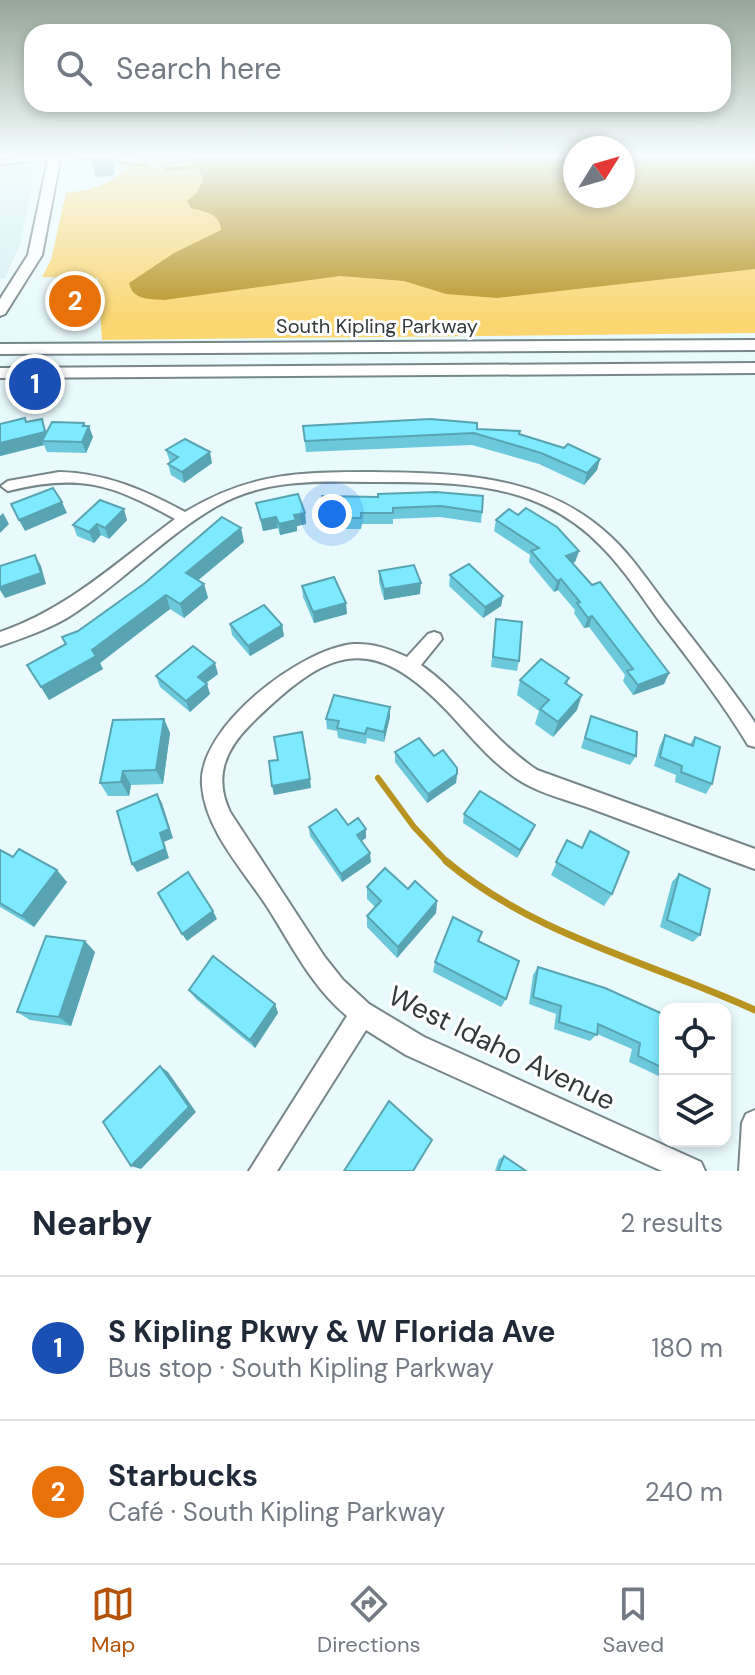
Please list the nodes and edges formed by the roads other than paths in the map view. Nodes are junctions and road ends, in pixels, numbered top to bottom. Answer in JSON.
{"nodes":[{"id":1,"x":44,"y":210,"type":"edge"},
{"id":2,"x":0,"y":311,"type":"edge"},
{"id":3,"x":755,"y":345,"type":"edge"},
{"id":4,"x":0,"y":349,"type":"edge"},
{"id":5,"x":755,"y":368,"type":"edge"},
{"id":6,"x":0,"y":373,"type":"edge"},
{"id":7,"x":8,"y":486,"type":"dead end"},
{"id":8,"x":186,"y":519,"type":"junction"},
{"id":9,"x":0,"y":639,"type":"edge"},
{"id":10,"x":434,"y":639,"type":"dead end"},
{"id":11,"x":409,"y":666,"type":"junction"},
{"id":12,"x":755,"y":739,"type":"edge"},
{"id":13,"x":755,"y":859,"type":"edge"},
{"id":14,"x":363,"y":1013,"type":"junction"},
{"id":15,"x":755,"y":1123,"type":"edge"},
{"id":16,"x":262,"y":1171,"type":"edge"},
{"id":17,"x":692,"y":1171,"type":"edge"},
{"id":18,"x":752,"y":1171,"type":"edge"}],
"edges":[{"from":1,"to":2,"type":"street"},
{"from":3,"to":4,"type":"main road","name":"South Kipling Parkway"},
{"from":5,"to":6,"type":"main road","name":"South Kipling Parkway"},
{"from":7,"to":8,"type":"street"},
{"from":8,"to":9,"type":"street"},
{"from":8,"to":12,"type":"street"},
{"from":10,"to":11,"type":"street"},
{"from":11,"to":13,"type":"street"},
{"from":11,"to":14,"type":"street","name":"West Idaho Avenue"},
{"from":14,"to":16,"type":"street"},
{"from":14,"to":17,"type":"street","name":"West Idaho Avenue"},
{"from":15,"to":18,"type":"street"}]}
